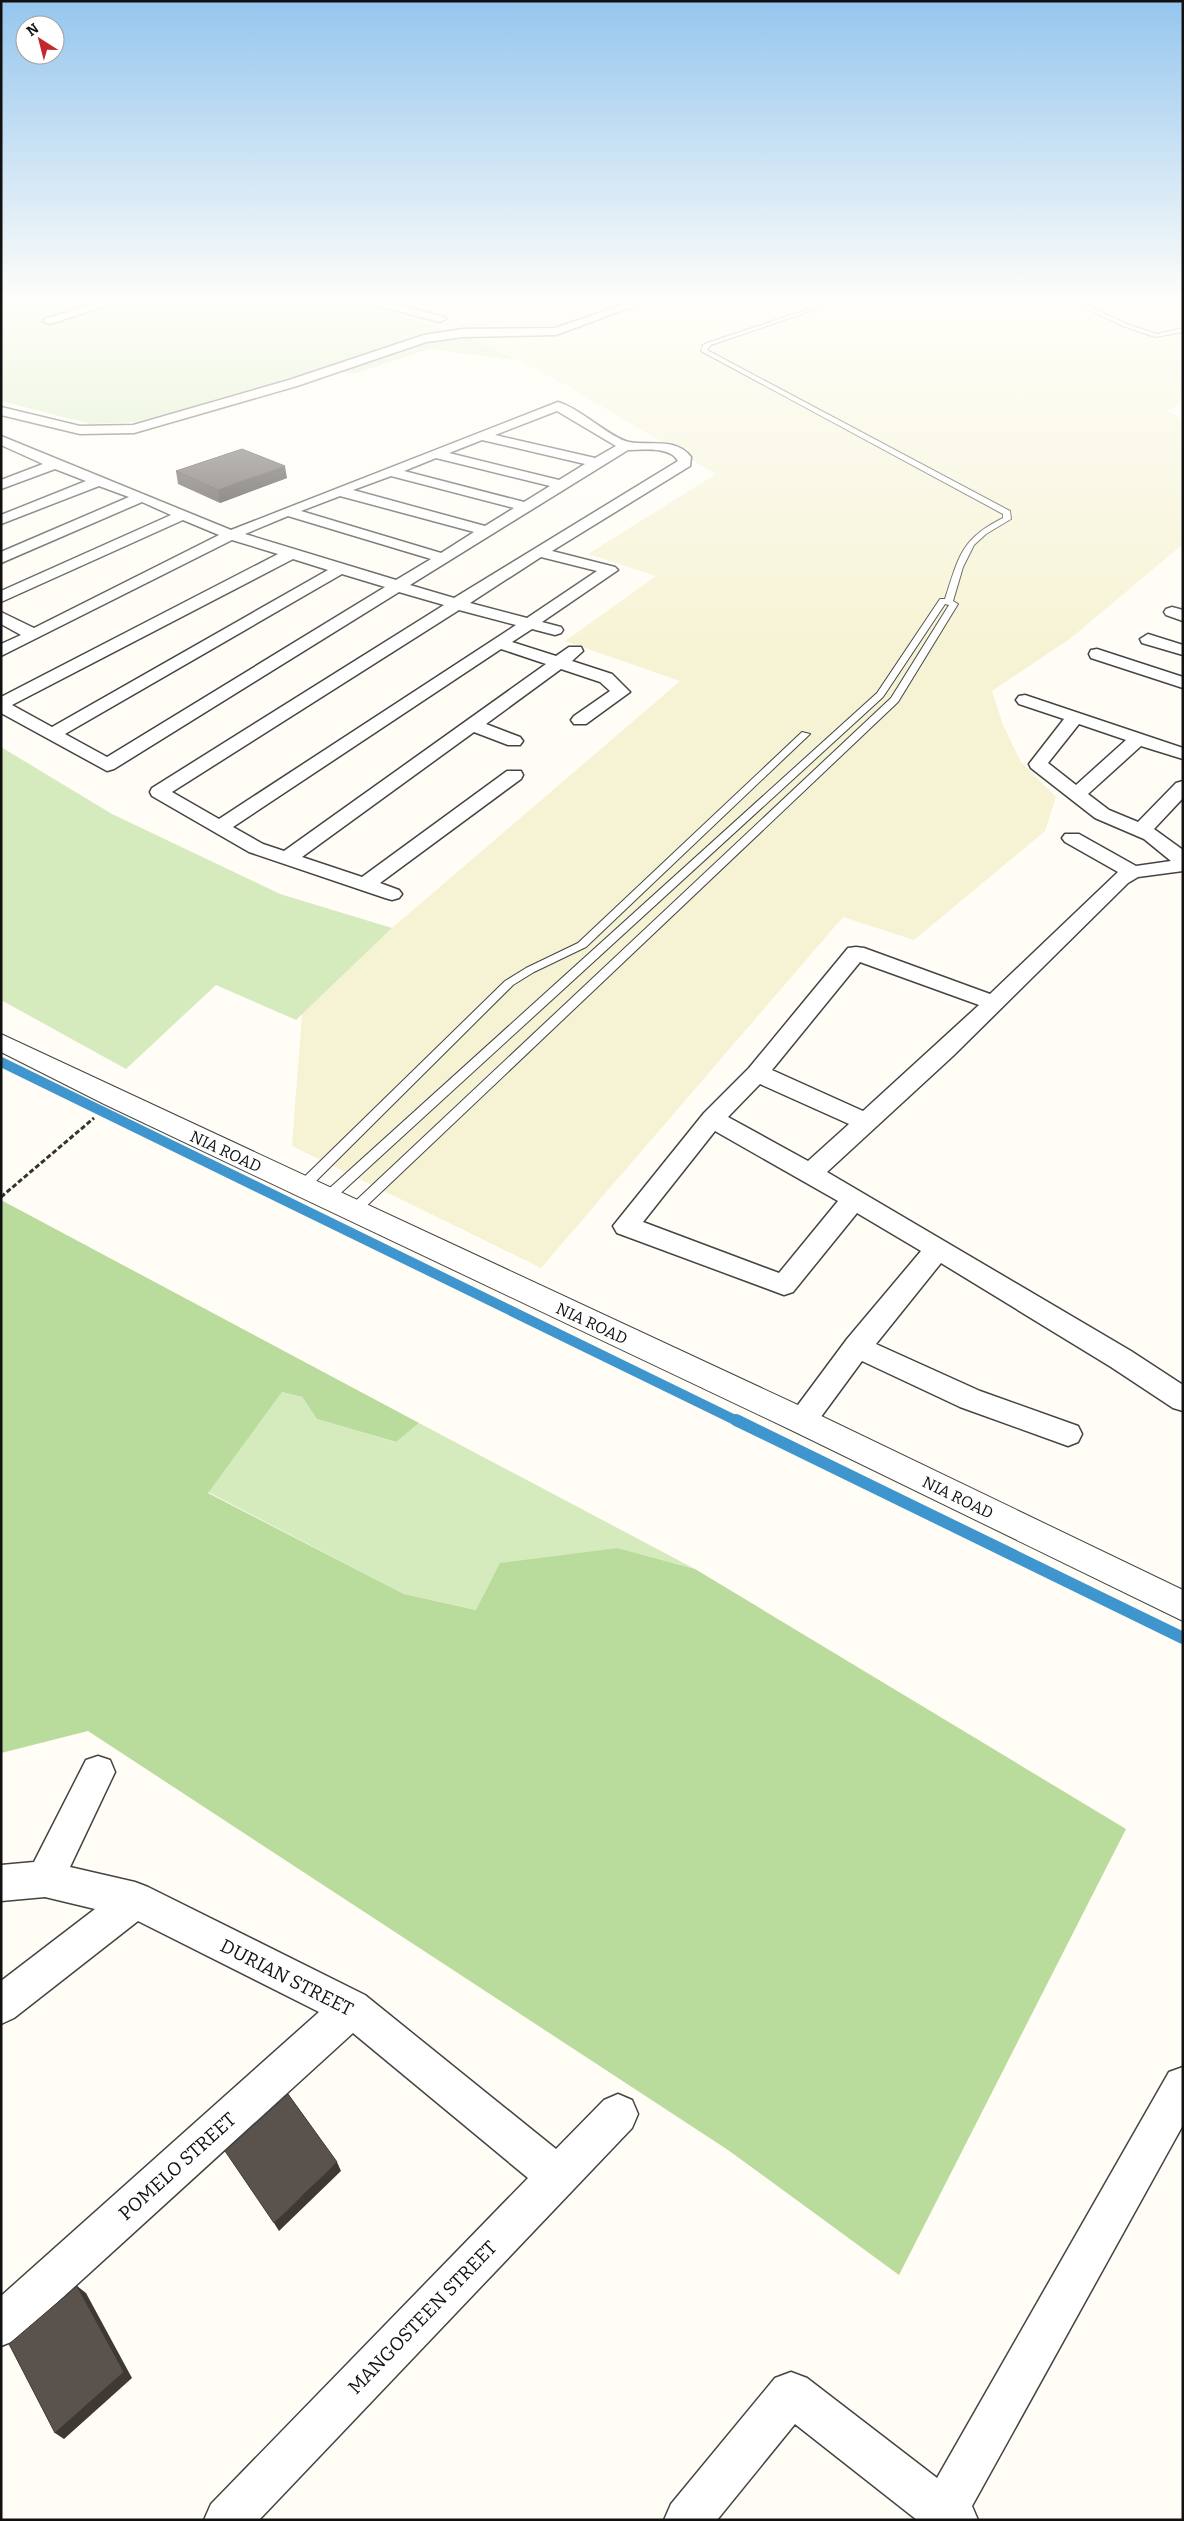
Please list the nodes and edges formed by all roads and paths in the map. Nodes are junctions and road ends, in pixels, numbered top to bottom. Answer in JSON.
{"nodes":[{"id":1,"x":41,"y":421,"type":"edge"},
{"id":2,"x":163,"y":421,"type":"edge"},
{"id":3,"x":521,"y":421,"type":"edge"},
{"id":4,"x":583,"y":421,"type":"edge"},
{"id":5,"x":835,"y":421,"type":"edge"},
{"id":6,"x":482,"y":436,"type":"junction"},
{"id":7,"x":1,"y":440,"type":"edge"},
{"id":8,"x":625,"y":446,"type":"junction"},
{"id":9,"x":16,"y":448,"type":"junction"},
{"id":10,"x":1,"y":453,"type":"edge"},
{"id":11,"x":436,"y":454,"type":"junction"},
{"id":12,"x":597,"y":463,"type":"junction"},
{"id":13,"x":55,"y":464,"type":"junction"},
{"id":14,"x":389,"y":471,"type":"junction"},
{"id":15,"x":98,"y":481,"type":"junction"},
{"id":16,"x":1,"y":485,"type":"edge"},
{"id":17,"x":561,"y":485,"type":"junction"},
{"id":18,"x":339,"y":491,"type":"junction"},
{"id":19,"x":142,"y":497,"type":"junction"},
{"id":20,"x":526,"y":507,"type":"junction"},
{"id":21,"x":287,"y":510,"type":"junction"},
{"id":22,"x":182,"y":514,"type":"junction"},
{"id":23,"x":1,"y":520,"type":"edge"},
{"id":24,"x":486,"y":532,"type":"junction"},
{"id":25,"x":231,"y":535,"type":"junction"},
{"id":26,"x":539,"y":552,"type":"junction"},
{"id":27,"x":292,"y":553,"type":"junction"},
{"id":28,"x":1,"y":558,"type":"edge"},
{"id":29,"x":443,"y":558,"type":"junction"},
{"id":30,"x":342,"y":568,"type":"junction"},
{"id":31,"x":399,"y":587,"type":"junction"},
{"id":32,"x":1,"y":597,"type":"edge"},
{"id":33,"x":949,"y":601,"type":"junction"},
{"id":34,"x":456,"y":604,"type":"junction"},
{"id":35,"x":1,"y":617,"type":"edge"},
{"id":36,"x":530,"y":622,"type":"junction"},
{"id":37,"x":554,"y":630,"type":"dead end"},
{"id":38,"x":34,"y":635,"type":"junction"},
{"id":39,"x":1148,"y":639,"type":"dead end"},
{"id":40,"x":498,"y":643,"type":"junction"},
{"id":41,"x":1183,"y":650,"type":"edge"},
{"id":42,"x":1,"y":651,"type":"edge"},
{"id":43,"x":574,"y":652,"type":"dead end"},
{"id":44,"x":1097,"y":654,"type":"dead end"},
{"id":45,"x":559,"y":662,"type":"junction"},
{"id":46,"x":1183,"y":682,"type":"edge"},
{"id":47,"x":1025,"y":700,"type":"dead end"},
{"id":48,"x":1,"y":705,"type":"edge"},
{"id":49,"x":1075,"y":718,"type":"junction"},
{"id":50,"x":580,"y":720,"type":"dead end"},
{"id":51,"x":472,"y":725,"type":"junction"},
{"id":52,"x":53,"y":734,"type":"junction"},
{"id":53,"x":805,"y":734,"type":"dead end"},
{"id":54,"x":1138,"y":739,"type":"junction"},
{"id":55,"x":514,"y":741,"type":"dead end"},
{"id":56,"x":1183,"y":754,"type":"edge"},
{"id":57,"x":514,"y":775,"type":"dead end"},
{"id":58,"x":1183,"y":788,"type":"edge"},
{"id":59,"x":1076,"y":795,"type":"junction"},
{"id":60,"x":745,"y":818,"type":"junction"},
{"id":61,"x":763,"y":824,"type":"junction"},
{"id":62,"x":220,"y":827,"type":"junction"},
{"id":63,"x":1141,"y":831,"type":"junction"},
{"id":64,"x":1072,"y":838,"type":"dead end"},
{"id":65,"x":287,"y":858,"type":"junction"},
{"id":66,"x":1183,"y":860,"type":"edge"},
{"id":67,"x":1183,"y":865,"type":"edge"},
{"id":68,"x":1133,"y":872,"type":"junction"},
{"id":69,"x":365,"y":885,"type":"junction"},
{"id":70,"x":392,"y":894,"type":"dead end"},
{"id":71,"x":551,"y":995,"type":"junction"},
{"id":72,"x":994,"y":1003,"type":"junction"},
{"id":73,"x":573,"y":1004,"type":"junction"},
{"id":74,"x":1,"y":1042,"type":"edge"},
{"id":75,"x":757,"y":1073,"type":"junction"},
{"id":76,"x":97,"y":1116,"type":"dead end"},
{"id":77,"x":712,"y":1120,"type":"junction"},
{"id":78,"x":866,"y":1122,"type":"junction"},
{"id":79,"x":810,"y":1173,"type":"junction"},
{"id":80,"x":315,"y":1192,"type":"junction"},
{"id":81,"x":1,"y":1197,"type":"edge"},
{"id":82,"x":854,"y":1199,"type":"junction"},
{"id":83,"x":353,"y":1211,"type":"junction"},
{"id":84,"x":938,"y":1249,"type":"junction"},
{"id":85,"x":857,"y":1347,"type":"junction"},
{"id":86,"x":1183,"y":1400,"type":"edge"},
{"id":87,"x":802,"y":1421,"type":"junction"},
{"id":88,"x":1068,"y":1434,"type":"dead end"},
{"id":89,"x":1183,"y":1606,"type":"edge"},
{"id":90,"x":98,"y":1772,"type":"dead end"},
{"id":91,"x":45,"y":1879,"type":"junction"},
{"id":92,"x":1,"y":1883,"type":"edge"},
{"id":93,"x":135,"y":1900,"type":"junction"},
{"id":94,"x":1,"y":2005,"type":"edge"},
{"id":95,"x":352,"y":2008,"type":"junction"},
{"id":96,"x":1183,"y":2086,"type":"edge"},
{"id":97,"x":618,"y":2114,"type":"dead end"},
{"id":98,"x":558,"y":2176,"type":"junction"},
{"id":99,"x":1,"y":2324,"type":"edge"},
{"id":100,"x":949,"y":2516,"type":"edge"},
{"id":101,"x":227,"y":2520,"type":"edge"},
{"id":102,"x":687,"y":2520,"type":"edge"}],
"edges":[{"from":1,"to":2,"type":"street"},
{"from":3,"to":6,"type":"street"},
{"from":4,"to":8,"type":"street"},
{"from":5,"to":33,"type":"lane"},
{"from":6,"to":11,"type":"street"},
{"from":6,"to":12,"type":"street"},
{"from":7,"to":9,"type":"street"},
{"from":8,"to":12,"type":"street"},
{"from":8,"to":26,"type":"street"},
{"from":9,"to":10,"type":"street"},
{"from":9,"to":13,"type":"street"},
{"from":11,"to":14,"type":"street"},
{"from":11,"to":17,"type":"street"},
{"from":12,"to":17,"type":"street"},
{"from":13,"to":15,"type":"street"},
{"from":13,"to":16,"type":"street"},
{"from":14,"to":18,"type":"street"},
{"from":14,"to":20,"type":"street"},
{"from":15,"to":19,"type":"street"},
{"from":15,"to":23,"type":"street"},
{"from":17,"to":20,"type":"street"},
{"from":18,"to":21,"type":"street"},
{"from":18,"to":24,"type":"street"},
{"from":19,"to":22,"type":"street"},
{"from":19,"to":28,"type":"street"},
{"from":20,"to":24,"type":"street"},
{"from":21,"to":25,"type":"street"},
{"from":21,"to":29,"type":"street"},
{"from":22,"to":25,"type":"street"},
{"from":22,"to":32,"type":"street"},
{"from":24,"to":29,"type":"street"},
{"from":25,"to":27,"type":"street"},
{"from":25,"to":38,"type":"street"},
{"from":26,"to":34,"type":"street"},
{"from":26,"to":36,"type":"street"},
{"from":27,"to":30,"type":"street"},
{"from":27,"to":48,"type":"street"},
{"from":29,"to":31,"type":"street"},
{"from":30,"to":31,"type":"street"},
{"from":30,"to":52,"type":"street"},
{"from":31,"to":34,"type":"street"},
{"from":31,"to":52,"type":"street"},
{"from":33,"to":60,"type":"lane"},
{"from":33,"to":61,"type":"lane"},
{"from":34,"to":36,"type":"street"},
{"from":34,"to":62,"type":"street"},
{"from":35,"to":38,"type":"street"},
{"from":36,"to":37,"type":"street"},
{"from":36,"to":40,"type":"street"},
{"from":38,"to":42,"type":"street"},
{"from":39,"to":41,"type":"street"},
{"from":40,"to":45,"type":"street"},
{"from":40,"to":62,"type":"street"},
{"from":43,"to":45,"type":"street"},
{"from":44,"to":46,"type":"street"},
{"from":45,"to":50,"type":"street"},
{"from":45,"to":51,"type":"street"},
{"from":47,"to":49,"type":"street"},
{"from":48,"to":52,"type":"street"},
{"from":49,"to":54,"type":"street"},
{"from":49,"to":59,"type":"street"},
{"from":51,"to":55,"type":"street"},
{"from":51,"to":65,"type":"street"},
{"from":53,"to":80,"type":"lane"},
{"from":54,"to":56,"type":"street"},
{"from":54,"to":59,"type":"street"},
{"from":57,"to":69,"type":"street"},
{"from":58,"to":63,"type":"street"},
{"from":59,"to":63,"type":"street"},
{"from":60,"to":61,"type":"lane"},
{"from":60,"to":71,"type":"lane"},
{"from":61,"to":73,"type":"lane"},
{"from":62,"to":65,"type":"street"},
{"from":63,"to":66,"type":"street"},
{"from":64,"to":68,"type":"street"},
{"from":65,"to":69,"type":"street"},
{"from":67,"to":68,"type":"street"},
{"from":68,"to":72,"type":"street"},
{"from":69,"to":70,"type":"street"},
{"from":71,"to":73,"type":"lane"},
{"from":71,"to":80,"type":"lane"},
{"from":72,"to":75,"type":"street"},
{"from":72,"to":78,"type":"street"},
{"from":73,"to":83,"type":"lane"},
{"from":74,"to":80,"type":"street","name":"NIA ROAD"},
{"from":75,"to":77,"type":"street"},
{"from":75,"to":78,"type":"street"},
{"from":76,"to":81,"type":"path"},
{"from":77,"to":79,"type":"street"},
{"from":77,"to":82,"type":"street"},
{"from":78,"to":79,"type":"street"},
{"from":79,"to":82,"type":"street"},
{"from":80,"to":83,"type":"street","name":"NIA ROAD"},
{"from":82,"to":84,"type":"street"},
{"from":83,"to":87,"type":"street","name":"NIA ROAD"},
{"from":84,"to":85,"type":"street"},
{"from":84,"to":86,"type":"street"},
{"from":85,"to":87,"type":"street"},
{"from":85,"to":88,"type":"street"},
{"from":87,"to":89,"type":"street","name":"NIA ROAD"},
{"from":90,"to":91,"type":"street"},
{"from":91,"to":92,"type":"street","name":"DURIAN STREET"},
{"from":91,"to":93,"type":"street","name":"DURIAN STREET"},
{"from":93,"to":94,"type":"street"},
{"from":93,"to":95,"type":"street","name":"DURIAN STREET"},
{"from":95,"to":98,"type":"street","name":"DURIAN STREET"},
{"from":95,"to":99,"type":"street","name":"POMELO STREET"},
{"from":96,"to":100,"type":"street"},
{"from":97,"to":98,"type":"street","name":"MANGOSTEEN STREET"},
{"from":98,"to":101,"type":"street","name":"MANGOSTEEN STREET"},
{"from":100,"to":102,"type":"street"}]}
